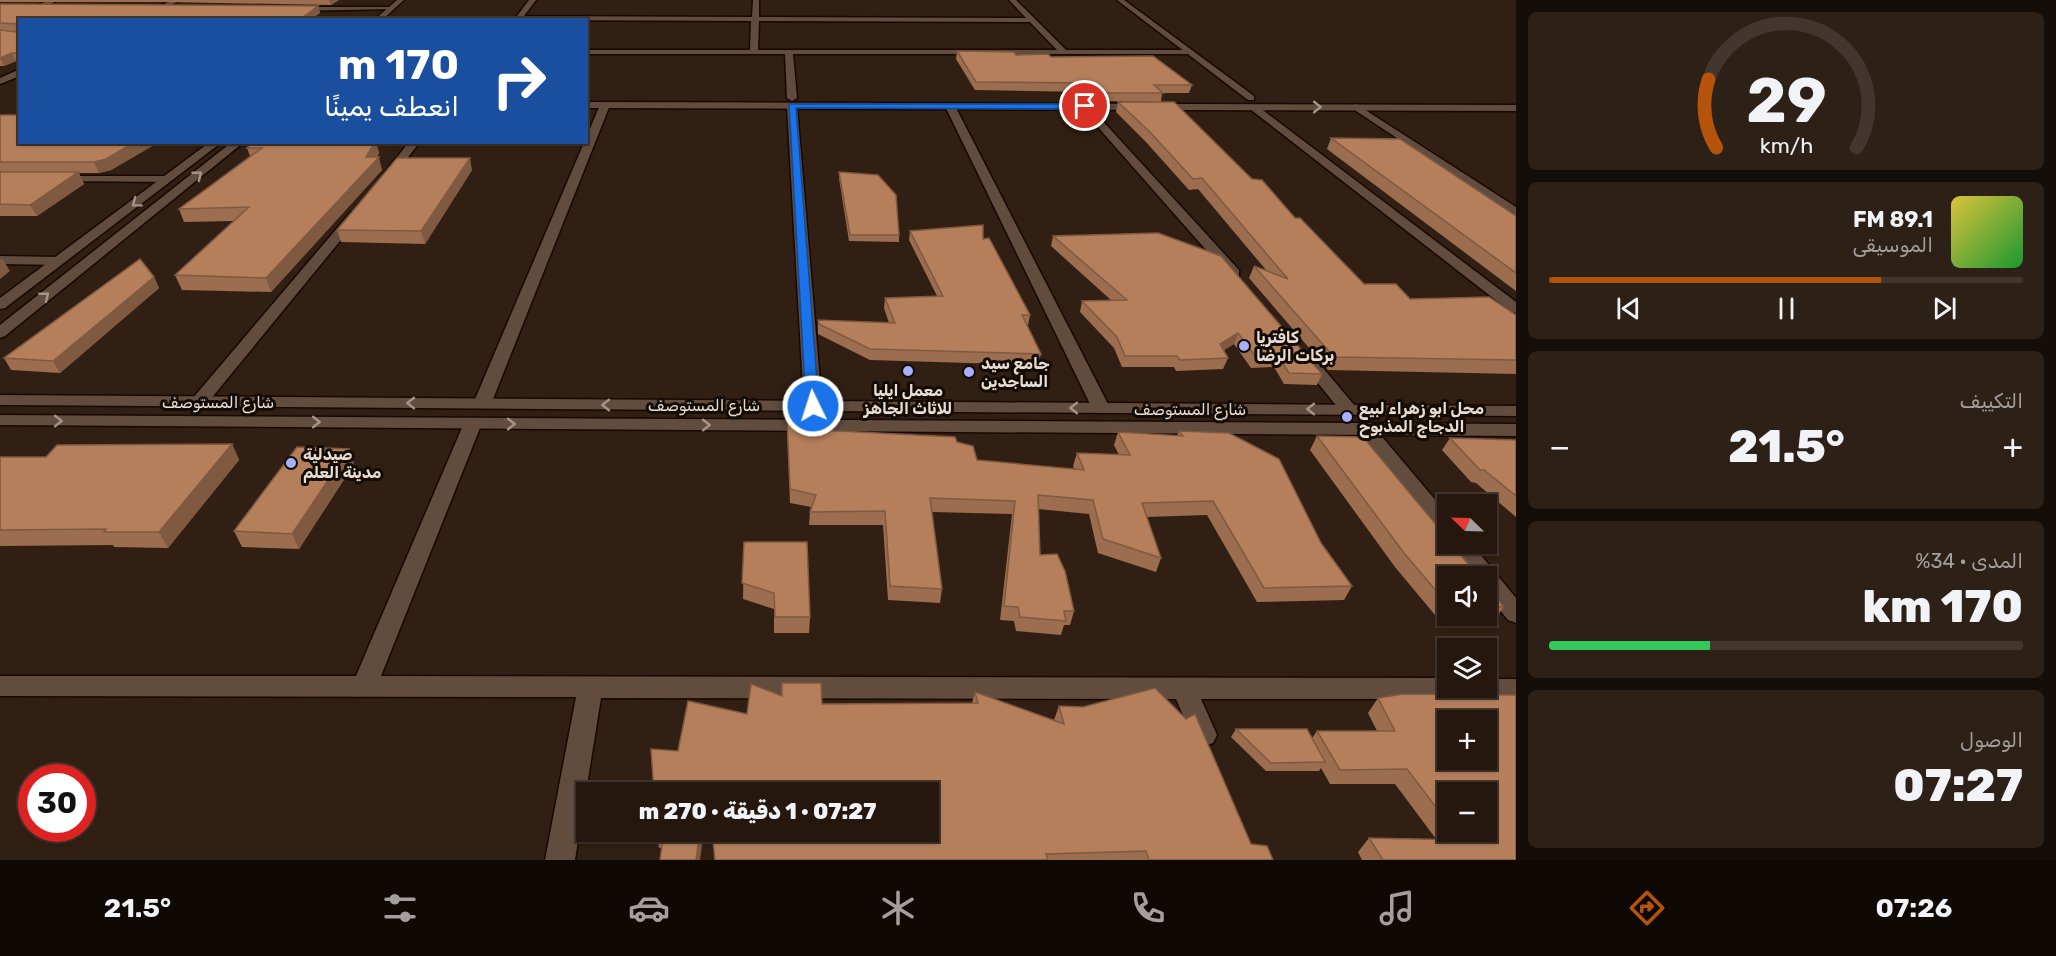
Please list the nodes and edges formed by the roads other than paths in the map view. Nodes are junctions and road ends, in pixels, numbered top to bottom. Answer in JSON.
{"nodes":[{"id":1,"x":55,"y":0,"type":"edge"},
{"id":2,"x":178,"y":0,"type":"edge"},
{"id":3,"x":401,"y":0,"type":"edge"},
{"id":4,"x":533,"y":0,"type":"edge"},
{"id":5,"x":756,"y":0,"type":"edge"},
{"id":6,"x":1012,"y":0,"type":"edge"},
{"id":7,"x":1120,"y":0,"type":"edge"},
{"id":8,"x":30,"y":6,"type":"edge"},
{"id":9,"x":40,"y":6,"type":"junction"},
{"id":10,"x":63,"y":6,"type":"edge"},
{"id":11,"x":142,"y":6,"type":"edge"},
{"id":12,"x":163,"y":7,"type":"junction"},
{"id":13,"x":183,"y":8,"type":"edge"},
{"id":14,"x":286,"y":9,"type":"edge"},
{"id":15,"x":390,"y":9,"type":"junction"},
{"id":16,"x":139,"y":18,"type":"edge"},
{"id":17,"x":379,"y":18,"type":"edge"},
{"id":18,"x":519,"y":18,"type":"edge"},
{"id":19,"x":756,"y":18,"type":"junction"},
{"id":20,"x":588,"y":19,"type":"edge"},
{"id":21,"x":1032,"y":20,"type":"junction"},
{"id":22,"x":789,"y":51,"type":"junction"},
{"id":23,"x":1063,"y":51,"type":"junction"},
{"id":24,"x":588,"y":52,"type":"edge"},
{"id":25,"x":754,"y":52,"type":"junction"},
{"id":26,"x":1188,"y":52,"type":"junction"},
{"id":27,"x":18,"y":73,"type":"edge"},
{"id":28,"x":0,"y":74,"type":"edge"},
{"id":29,"x":0,"y":81,"type":"edge"},
{"id":30,"x":588,"y":98,"type":"edge"},
{"id":31,"x":1516,"y":98,"type":"edge"},
{"id":32,"x":792,"y":102,"type":"junction"},
{"id":33,"x":1080,"y":102,"type":"junction"},
{"id":34,"x":1252,"y":102,"type":"junction"},
{"id":35,"x":588,"y":105,"type":"edge"},
{"id":36,"x":605,"y":105,"type":"junction"},
{"id":37,"x":951,"y":106,"type":"junction"},
{"id":38,"x":1356,"y":107,"type":"junction"},
{"id":39,"x":1516,"y":108,"type":"edge"},
{"id":40,"x":214,"y":144,"type":"edge"},
{"id":41,"x":236,"y":144,"type":"edge"},
{"id":42,"x":414,"y":144,"type":"edge"},
{"id":43,"x":48,"y":178,"type":"edge"},
{"id":44,"x":168,"y":179,"type":"junction"},
{"id":45,"x":378,"y":187,"type":"edge"},
{"id":46,"x":363,"y":205,"type":"edge"},
{"id":47,"x":1516,"y":213,"type":"edge"},
{"id":48,"x":0,"y":260,"type":"edge"},
{"id":49,"x":59,"y":261,"type":"junction"},
{"id":50,"x":88,"y":261,"type":"junction"},
{"id":51,"x":1242,"y":281,"type":"edge"},
{"id":52,"x":0,"y":305,"type":"edge"},
{"id":53,"x":1516,"y":309,"type":"edge"},
{"id":54,"x":0,"y":333,"type":"edge"},
{"id":55,"x":1296,"y":345,"type":"edge"},
{"id":56,"x":0,"y":400,"type":"edge"},
{"id":57,"x":199,"y":402,"type":"junction"},
{"id":58,"x":288,"y":402,"type":"junction"},
{"id":59,"x":482,"y":404,"type":"junction"},
{"id":60,"x":635,"y":405,"type":"junction"},
{"id":61,"x":813,"y":406,"type":"junction"},
{"id":62,"x":1101,"y":408,"type":"junction"},
{"id":63,"x":1349,"y":410,"type":"junction"},
{"id":64,"x":1516,"y":411,"type":"edge"},
{"id":65,"x":0,"y":420,"type":"edge"},
{"id":66,"x":271,"y":422,"type":"junction"},
{"id":67,"x":473,"y":423,"type":"junction"},
{"id":68,"x":631,"y":424,"type":"junction"},
{"id":69,"x":1366,"y":429,"type":"junction"},
{"id":70,"x":1516,"y":430,"type":"edge"},
{"id":71,"x":1437,"y":516,"type":"edge"},
{"id":72,"x":1468,"y":554,"type":"edge"},
{"id":73,"x":1477,"y":566,"type":"edge"},
{"id":74,"x":1497,"y":591,"type":"edge"},
{"id":75,"x":1516,"y":614,"type":"edge"},
{"id":76,"x":0,"y":686,"type":"edge"},
{"id":77,"x":364,"y":687,"type":"junction"},
{"id":78,"x":590,"y":687,"type":"junction"},
{"id":79,"x":1183,"y":687,"type":"junction"},
{"id":80,"x":1516,"y":689,"type":"edge"},
{"id":81,"x":1215,"y":763,"type":"edge"},
{"id":82,"x":560,"y":860,"type":"edge"}],
"edges":[{"from":1,"to":9,"type":"street"},
{"from":2,"to":12,"type":"street"},
{"from":3,"to":15,"type":"street"},
{"from":4,"to":18,"type":"street"},
{"from":5,"to":19,"type":"street"},
{"from":6,"to":21,"type":"street"},
{"from":7,"to":26,"type":"street"},
{"from":8,"to":9,"type":"street"},
{"from":9,"to":10,"type":"street"},
{"from":11,"to":12,"type":"street"},
{"from":12,"to":13,"type":"street"},
{"from":12,"to":16,"type":"street"},
{"from":14,"to":15,"type":"street"},
{"from":15,"to":17,"type":"street"},
{"from":19,"to":20,"type":"street"},
{"from":19,"to":21,"type":"street"},
{"from":19,"to":25,"type":"street"},
{"from":21,"to":23,"type":"street"},
{"from":22,"to":23,"type":"street"},
{"from":22,"to":25,"type":"street"},
{"from":22,"to":32,"type":"street"},
{"from":23,"to":26,"type":"street"},
{"from":24,"to":25,"type":"street"},
{"from":26,"to":34,"type":"street"},
{"from":27,"to":28,"type":"street"},
{"from":27,"to":29,"type":"street"},
{"from":30,"to":32,"type":"street"},
{"from":31,"to":34,"type":"street"},
{"from":32,"to":33,"type":"street"},
{"from":32,"to":36,"type":"street"},
{"from":32,"to":37,"type":"street"},
{"from":32,"to":61,"type":"street"},
{"from":33,"to":34,"type":"street"},
{"from":33,"to":37,"type":"street"},
{"from":33,"to":51,"type":"street"},
{"from":34,"to":38,"type":"street","one_way":true},
{"from":34,"to":53,"type":"street"},
{"from":35,"to":36,"type":"street"},
{"from":36,"to":59,"type":"street"},
{"from":37,"to":62,"type":"street"},
{"from":38,"to":39,"type":"street"},
{"from":38,"to":47,"type":"street"},
{"from":40,"to":44,"type":"street"},
{"from":50,"to":41,"type":"street","one_way":true},
{"from":42,"to":45,"type":"street"},
{"from":43,"to":44,"type":"street"},
{"from":44,"to":49,"type":"street","one_way":true},
{"from":46,"to":57,"type":"street"},
{"from":48,"to":49,"type":"street"},
{"from":49,"to":50,"type":"street"},
{"from":49,"to":52,"type":"street"},
{"from":54,"to":50,"type":"street","one_way":true},
{"from":55,"to":63,"type":"street"},
{"from":56,"to":57,"type":"street","name":"شارع المستوصف"},
{"from":57,"to":58,"type":"street","name":"شارع المستوصف"},
{"from":59,"to":58,"type":"street","name":"شارع المستوصف","one_way":true},
{"from":58,"to":66,"type":"street"},
{"from":60,"to":59,"type":"street","name":"شارع المستوصف","one_way":true},
{"from":60,"to":61,"type":"street","name":"شارع المستوصف"},
{"from":60,"to":68,"type":"street"},
{"from":62,"to":61,"type":"street","name":"شارع المستوصف","one_way":true},
{"from":63,"to":62,"type":"street","name":"شارع المستوصف","one_way":true},
{"from":63,"to":64,"type":"street","name":"شارع المستوصف"},
{"from":63,"to":69,"type":"street"},
{"from":65,"to":66,"type":"street","name":"شارع المستوصف","one_way":true},
{"from":66,"to":67,"type":"street","name":"شارع المستوصف","one_way":true},
{"from":67,"to":68,"type":"street","name":"شارع المستوصف","one_way":true},
{"from":67,"to":77,"type":"street"},
{"from":68,"to":69,"type":"street","name":"شارع المستوصف","one_way":true},
{"from":69,"to":70,"type":"street","name":"شارع المستوصف"},
{"from":69,"to":71,"type":"street"},
{"from":72,"to":73,"type":"street"},
{"from":74,"to":75,"type":"street"},
{"from":76,"to":77,"type":"street"},
{"from":77,"to":78,"type":"street"},
{"from":78,"to":79,"type":"street"},
{"from":78,"to":82,"type":"street"},
{"from":79,"to":80,"type":"street"},
{"from":79,"to":81,"type":"street"}]}
